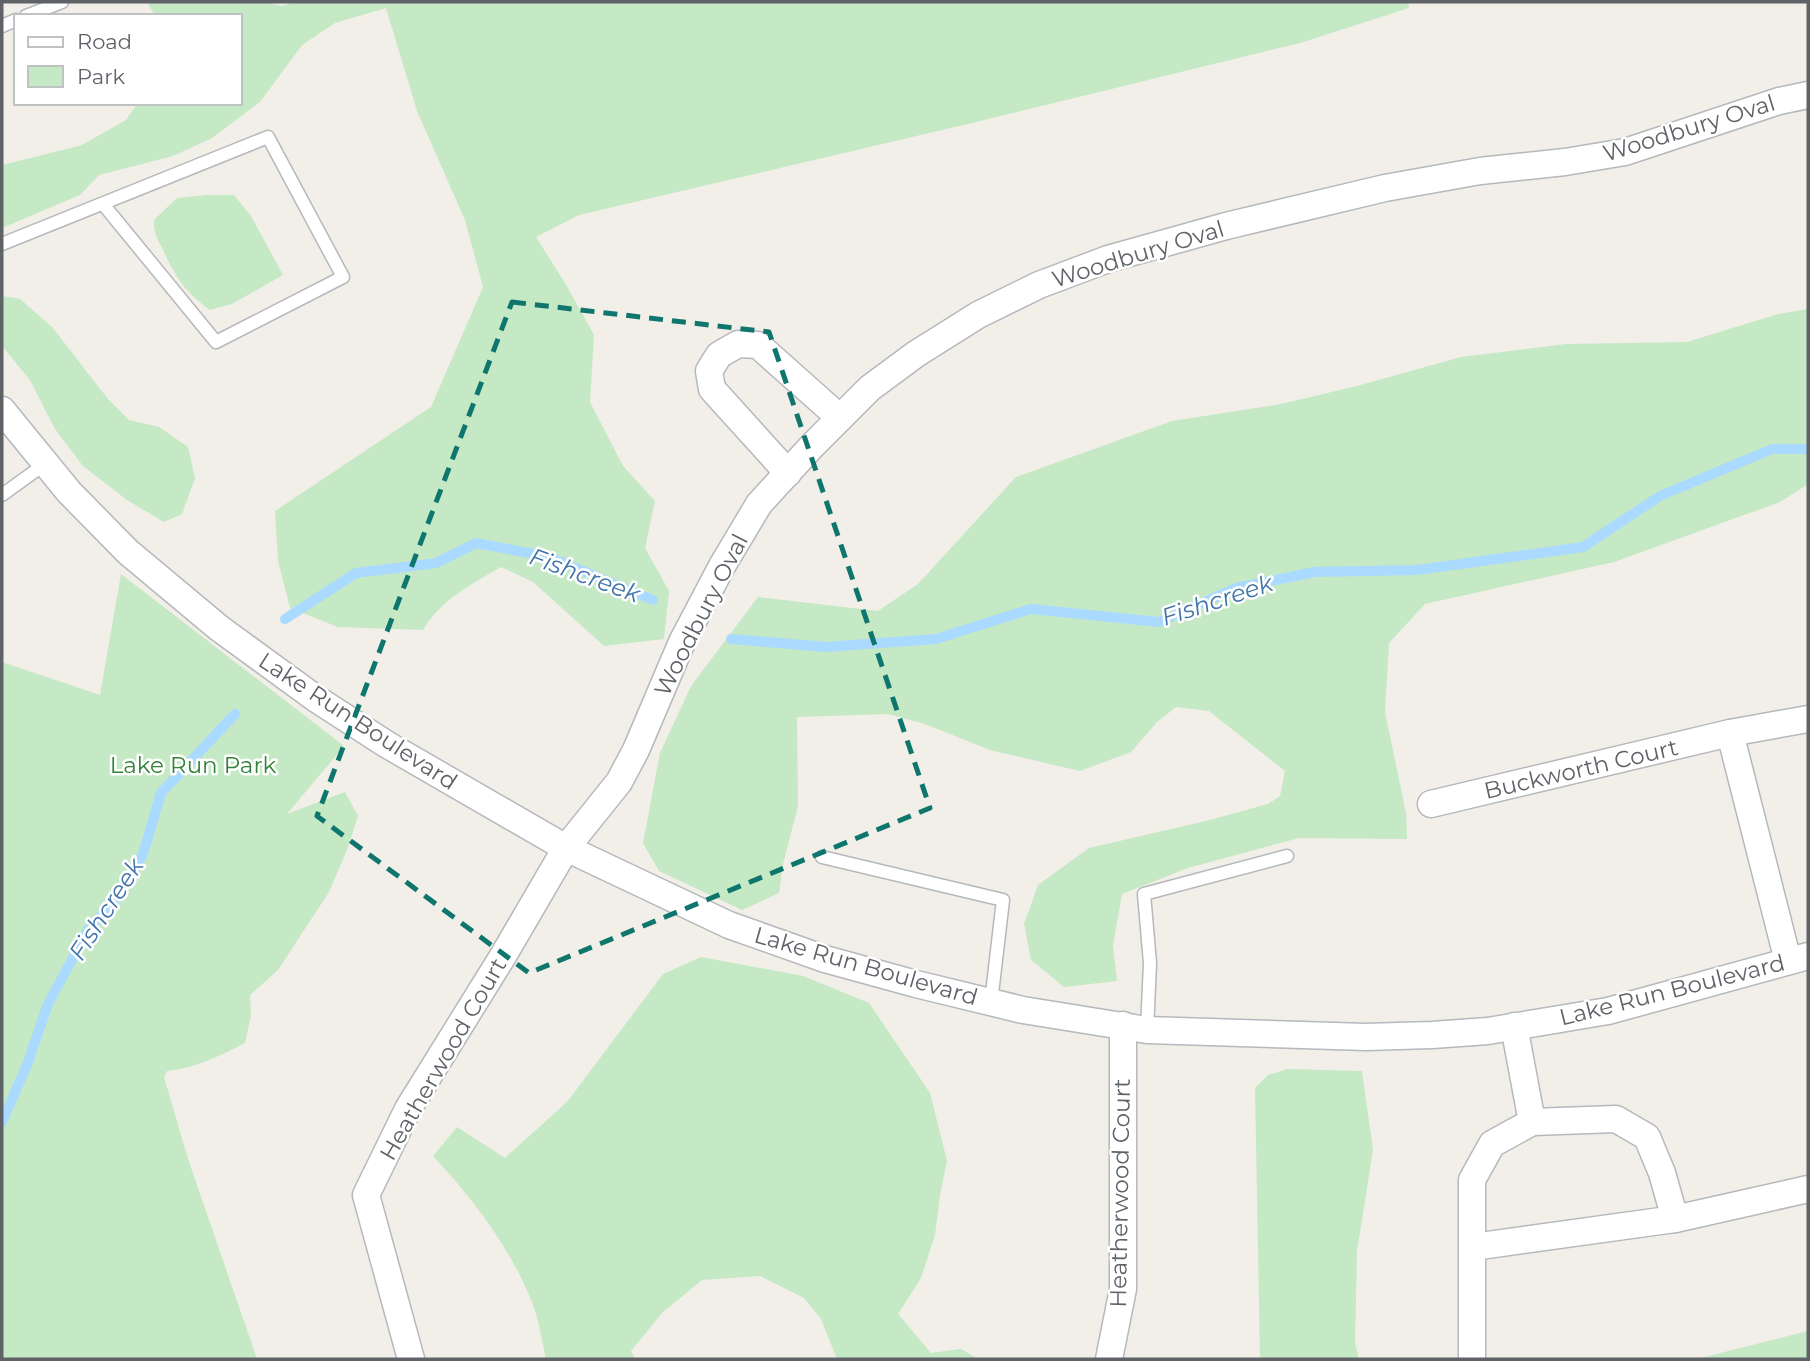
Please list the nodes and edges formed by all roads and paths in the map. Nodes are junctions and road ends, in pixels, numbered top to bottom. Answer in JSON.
{"nodes":[{"id":1,"x":62,"y":2,"type":"edge"},
{"id":2,"x":31,"y":14,"type":"edge"},
{"id":3,"x":1808,"y":95,"type":"edge"},
{"id":4,"x":103,"y":204,"type":"junction"},
{"id":5,"x":2,"y":244,"type":"edge"},
{"id":6,"x":2,"y":410,"type":"edge"},
{"id":7,"x":840,"y":418,"type":"junction"},
{"id":8,"x":45,"y":464,"type":"junction"},
{"id":9,"x":788,"y":472,"type":"junction"},
{"id":10,"x":2,"y":495,"type":"edge"},
{"id":11,"x":1808,"y":719,"type":"edge"},
{"id":12,"x":1730,"y":733,"type":"junction"},
{"id":13,"x":1432,"y":804,"type":"dead end"},
{"id":14,"x":566,"y":848,"type":"junction"},
{"id":15,"x":1287,"y":856,"type":"dead end"},
{"id":16,"x":822,"y":857,"type":"dead end"},
{"id":17,"x":1798,"y":959,"type":"edge"},
{"id":18,"x":991,"y":1002,"type":"junction"},
{"id":19,"x":1514,"y":1026,"type":"junction"},
{"id":20,"x":1135,"y":1027,"type":"junction"},
{"id":21,"x":1532,"y":1122,"type":"junction"},
{"id":22,"x":1808,"y":1189,"type":"edge"},
{"id":23,"x":1675,"y":1219,"type":"junction"},
{"id":24,"x":1473,"y":1247,"type":"junction"},
{"id":25,"x":411,"y":1359,"type":"edge"},
{"id":26,"x":1109,"y":1359,"type":"edge"},
{"id":27,"x":1472,"y":1359,"type":"edge"}],
"edges":[{"from":1,"to":2,"type":"lane"},
{"from":3,"to":7,"type":"street","name":"Woodbury Oval"},
{"from":4,"to":4,"type":"lane"},
{"from":4,"to":5,"type":"lane"},
{"from":6,"to":8,"type":"street","name":"Lake Run Boulevard"},
{"from":7,"to":9,"type":"street","name":"Woodbury Oval"},
{"from":7,"to":9,"type":"street"},
{"from":8,"to":10,"type":"lane"},
{"from":8,"to":14,"type":"street","name":"Lake Run Boulevard"},
{"from":9,"to":14,"type":"street","name":"Woodbury Oval"},
{"from":11,"to":12,"type":"street","name":"Buckworth Court"},
{"from":12,"to":13,"type":"street","name":"Buckworth Court"},
{"from":12,"to":17,"type":"street"},
{"from":14,"to":18,"type":"street","name":"Lake Run Boulevard"},
{"from":14,"to":25,"type":"street","name":"Heatherwood Court"},
{"from":15,"to":20,"type":"lane"},
{"from":16,"to":18,"type":"lane"},
{"from":17,"to":19,"type":"street","name":"Lake Run Boulevard"},
{"from":18,"to":20,"type":"street","name":"Lake Run Boulevard"},
{"from":19,"to":20,"type":"street","name":"Lake Run Boulevard"},
{"from":19,"to":21,"type":"street"},
{"from":20,"to":26,"type":"street","name":"Heatherwood Court"},
{"from":21,"to":23,"type":"street"},
{"from":21,"to":24,"type":"street"},
{"from":22,"to":23,"type":"street"},
{"from":23,"to":24,"type":"street"},
{"from":24,"to":27,"type":"street"}]}
